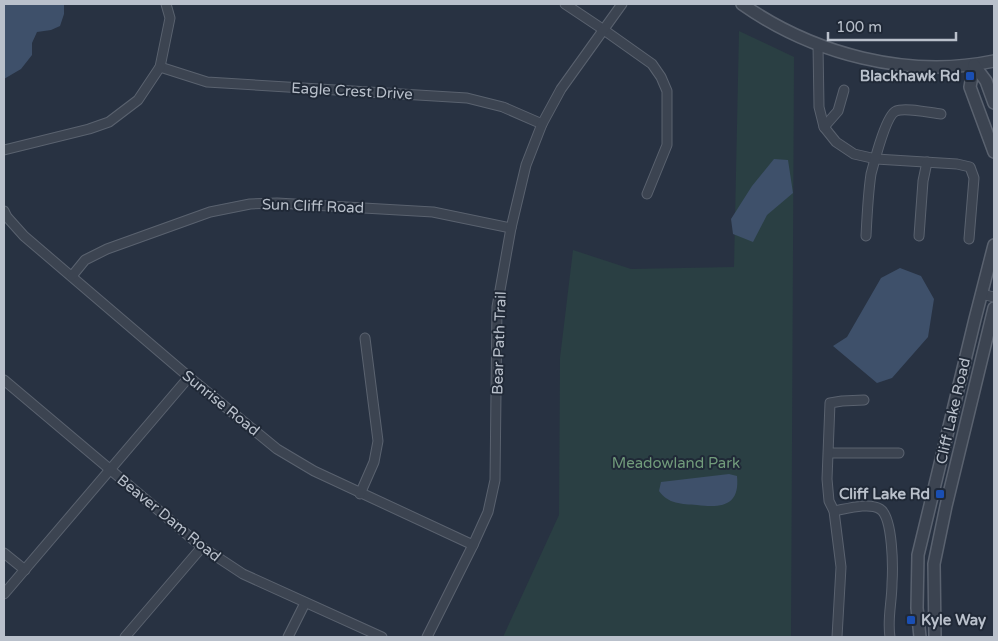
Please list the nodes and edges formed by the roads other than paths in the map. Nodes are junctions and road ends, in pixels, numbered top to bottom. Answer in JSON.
{"nodes":[{"id":1,"x":166,"y":4,"type":"edge"},
{"id":2,"x":565,"y":4,"type":"edge"},
{"id":3,"x":622,"y":4,"type":"edge"},
{"id":4,"x":742,"y":4,"type":"edge"},
{"id":5,"x":604,"y":30,"type":"junction"},
{"id":6,"x":818,"y":45,"type":"junction"},
{"id":7,"x":994,"y":61,"type":"edge"},
{"id":8,"x":974,"y":65,"type":"junction"},
{"id":9,"x":160,"y":68,"type":"junction"},
{"id":10,"x":844,"y":90,"type":"dead end"},
{"id":11,"x":994,"y":103,"type":"edge"},
{"id":12,"x":941,"y":114,"type":"dead end"},
{"id":13,"x":542,"y":124,"type":"junction"},
{"id":14,"x":824,"y":127,"type":"junction"},
{"id":15,"x":4,"y":150,"type":"edge"},
{"id":16,"x":994,"y":152,"type":"edge"},
{"id":17,"x":876,"y":159,"type":"junction"},
{"id":18,"x":928,"y":162,"type":"junction"},
{"id":19,"x":647,"y":194,"type":"dead end"},
{"id":20,"x":4,"y":211,"type":"edge"},
{"id":21,"x":511,"y":228,"type":"junction"},
{"id":22,"x":866,"y":236,"type":"dead end"},
{"id":23,"x":919,"y":236,"type":"dead end"},
{"id":24,"x":969,"y":239,"type":"dead end"},
{"id":25,"x":994,"y":245,"type":"edge"},
{"id":26,"x":72,"y":276,"type":"junction"},
{"id":27,"x":981,"y":294,"type":"junction"},
{"id":28,"x":994,"y":297,"type":"edge"},
{"id":29,"x":994,"y":308,"type":"edge"},
{"id":30,"x":365,"y":338,"type":"dead end"},
{"id":31,"x":189,"y":377,"type":"junction"},
{"id":32,"x":4,"y":380,"type":"edge"},
{"id":33,"x":864,"y":400,"type":"dead end"},
{"id":34,"x":829,"y":453,"type":"junction"},
{"id":35,"x":900,"y":453,"type":"dead end"},
{"id":36,"x":110,"y":470,"type":"junction"},
{"id":37,"x":360,"y":494,"type":"junction"},
{"id":38,"x":834,"y":510,"type":"junction"},
{"id":39,"x":473,"y":545,"type":"junction"},
{"id":40,"x":202,"y":547,"type":"junction"},
{"id":41,"x":4,"y":552,"type":"edge"},
{"id":42,"x":24,"y":570,"type":"junction"},
{"id":43,"x":4,"y":594,"type":"edge"},
{"id":44,"x":305,"y":603,"type":"junction"},
{"id":45,"x":125,"y":637,"type":"edge"},
{"id":46,"x":288,"y":637,"type":"edge"},
{"id":47,"x":382,"y":637,"type":"edge"},
{"id":48,"x":427,"y":637,"type":"edge"},
{"id":49,"x":837,"y":637,"type":"edge"},
{"id":50,"x":890,"y":637,"type":"edge"},
{"id":51,"x":920,"y":637,"type":"edge"},
{"id":52,"x":936,"y":637,"type":"edge"}],
"edges":[{"from":1,"to":9,"type":"street"},
{"from":2,"to":5,"type":"street"},
{"from":3,"to":5,"type":"street","name":"Bear Path Trail"},
{"from":4,"to":6,"type":"street"},
{"from":5,"to":13,"type":"street","name":"Bear Path Trail"},
{"from":5,"to":19,"type":"street"},
{"from":6,"to":8,"type":"street"},
{"from":6,"to":14,"type":"street"},
{"from":7,"to":8,"type":"street"},
{"from":8,"to":11,"type":"street"},
{"from":8,"to":16,"type":"street"},
{"from":9,"to":13,"type":"street","name":"Eagle Crest Drive"},
{"from":9,"to":15,"type":"street"},
{"from":10,"to":14,"type":"street"},
{"from":12,"to":17,"type":"street"},
{"from":13,"to":21,"type":"street","name":"Bear Path Trail"},
{"from":14,"to":17,"type":"street"},
{"from":17,"to":18,"type":"street"},
{"from":17,"to":22,"type":"street"},
{"from":18,"to":23,"type":"street"},
{"from":18,"to":24,"type":"street"},
{"from":20,"to":26,"type":"street","name":"Sunrise Road"},
{"from":21,"to":26,"type":"street","name":"Sun Cliff Road"},
{"from":21,"to":39,"type":"street","name":"Bear Path Trail"},
{"from":25,"to":27,"type":"street","name":"Cliff Lake Road"},
{"from":26,"to":31,"type":"street","name":"Sunrise Road"},
{"from":27,"to":28,"type":"street"},
{"from":27,"to":51,"type":"street","name":"Cliff Lake Road"},
{"from":29,"to":52,"type":"street","name":"Cliff Lake Road"},
{"from":30,"to":37,"type":"street"},
{"from":31,"to":36,"type":"street"},
{"from":31,"to":37,"type":"street","name":"Sunrise Road"},
{"from":32,"to":36,"type":"street","name":"Beaver Dam Road"},
{"from":33,"to":34,"type":"street"},
{"from":34,"to":35,"type":"street"},
{"from":34,"to":38,"type":"street"},
{"from":36,"to":40,"type":"street","name":"Beaver Dam Road"},
{"from":36,"to":42,"type":"street"},
{"from":37,"to":39,"type":"street","name":"Sunrise Road"},
{"from":38,"to":49,"type":"street"},
{"from":38,"to":50,"type":"street"},
{"from":39,"to":48,"type":"street","name":"Bear Path Trail"},
{"from":40,"to":44,"type":"street","name":"Beaver Dam Road"},
{"from":40,"to":45,"type":"street"},
{"from":41,"to":42,"type":"street"},
{"from":42,"to":43,"type":"street"},
{"from":44,"to":46,"type":"street"},
{"from":44,"to":47,"type":"street","name":"Beaver Dam Road"}]}
